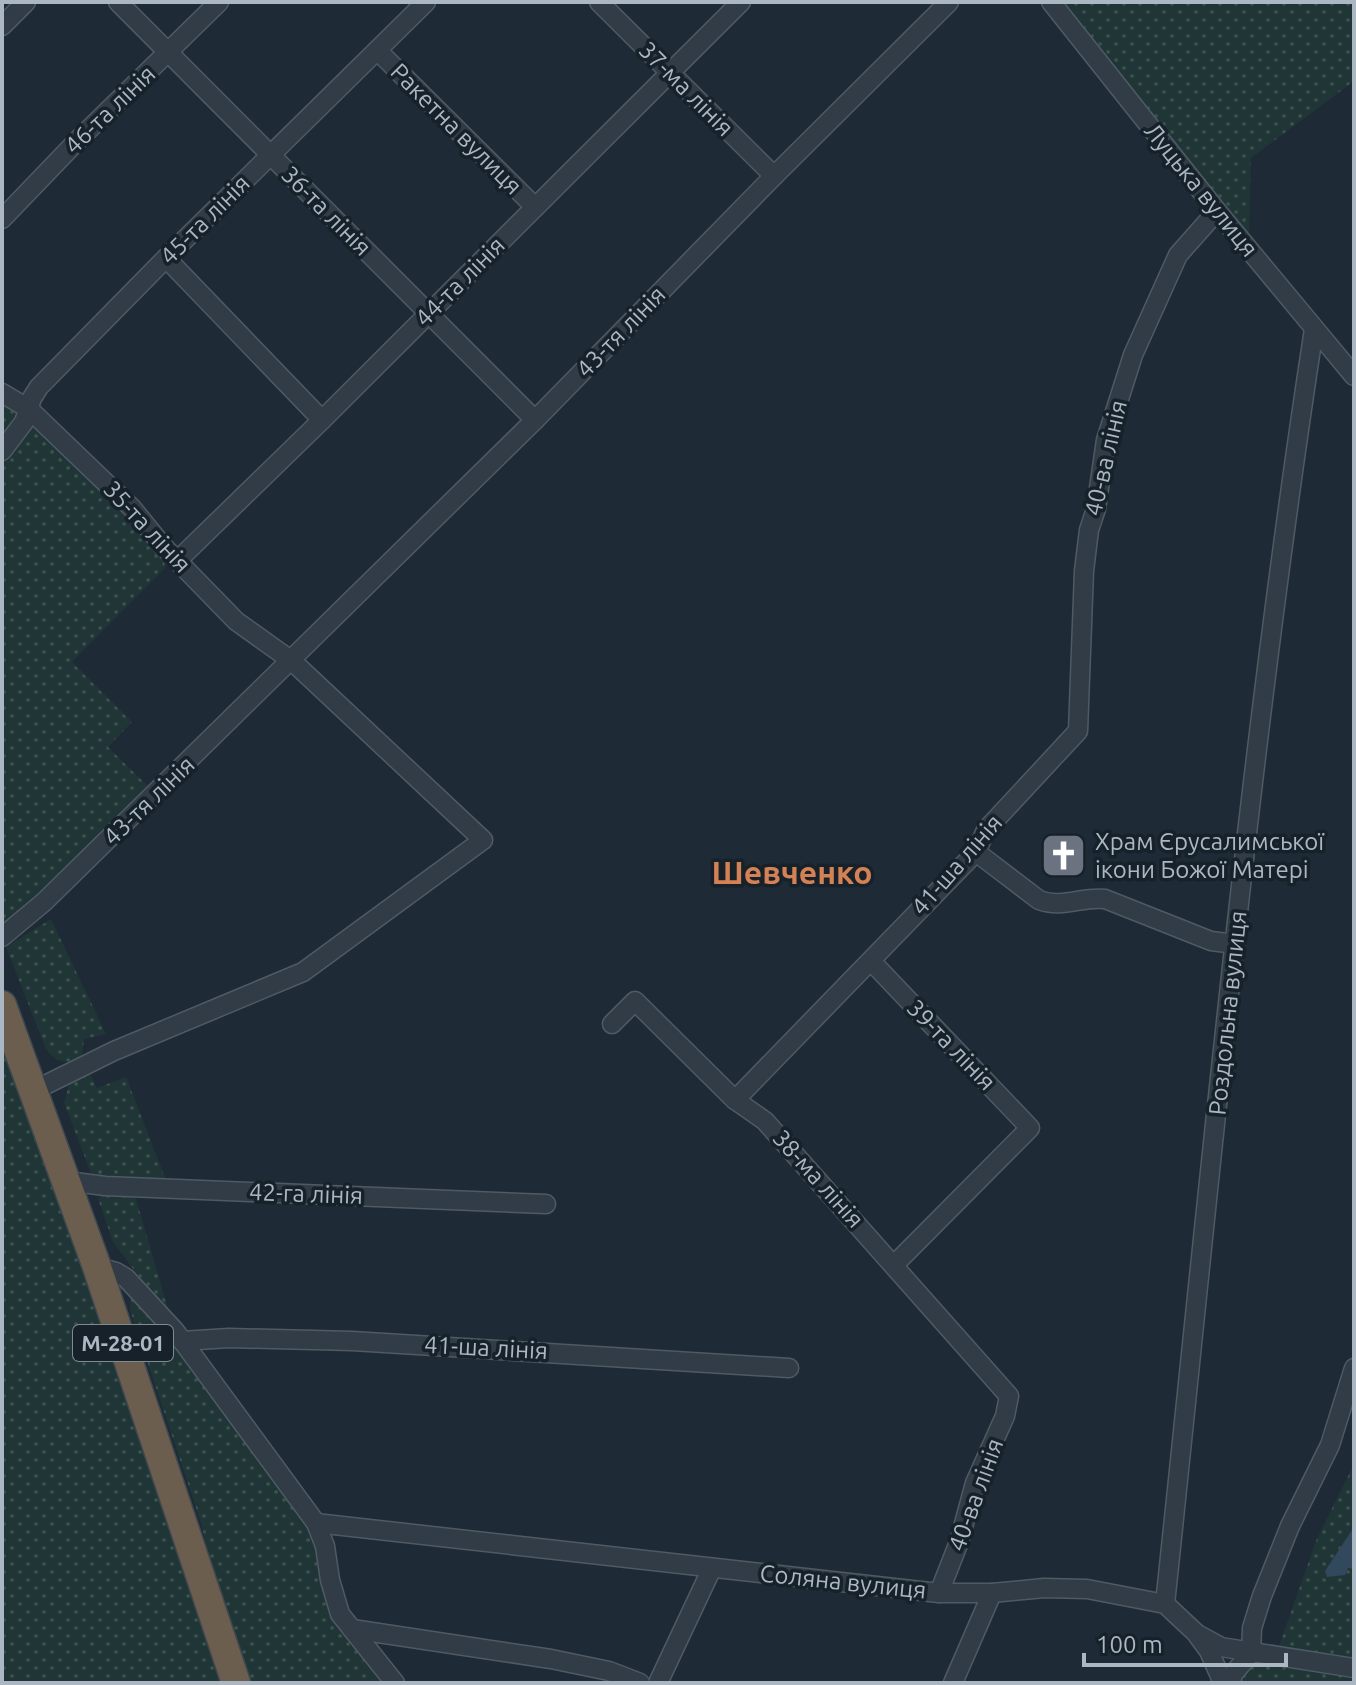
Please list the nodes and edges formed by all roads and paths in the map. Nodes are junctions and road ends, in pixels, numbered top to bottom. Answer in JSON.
{"nodes":[{"id":1,"x":26,"y":2,"type":"edge"},
{"id":2,"x":118,"y":2,"type":"edge"},
{"id":3,"x":219,"y":2,"type":"edge"},
{"id":4,"x":426,"y":2,"type":"edge"},
{"id":5,"x":599,"y":2,"type":"edge"},
{"id":6,"x":741,"y":2,"type":"edge"},
{"id":7,"x":949,"y":2,"type":"edge"},
{"id":8,"x":1051,"y":2,"type":"edge"},
{"id":9,"x":2,"y":26,"type":"edge"},
{"id":10,"x":378,"y":51,"type":"junction"},
{"id":11,"x":167,"y":54,"type":"junction"},
{"id":12,"x":670,"y":73,"type":"junction"},
{"id":13,"x":270,"y":156,"type":"junction"},
{"id":14,"x":774,"y":176,"type":"junction"},
{"id":15,"x":535,"y":207,"type":"junction"},
{"id":16,"x":1217,"y":211,"type":"junction"},
{"id":17,"x":2,"y":219,"type":"edge"},
{"id":18,"x":166,"y":258,"type":"junction"},
{"id":19,"x":428,"y":314,"type":"junction"},
{"id":20,"x":1314,"y":329,"type":"junction"},
{"id":21,"x":1354,"y":376,"type":"edge"},
{"id":22,"x":2,"y":393,"type":"edge"},
{"id":23,"x":29,"y":409,"type":"junction"},
{"id":24,"x":322,"y":420,"type":"junction"},
{"id":25,"x":535,"y":420,"type":"junction"},
{"id":26,"x":2,"y":451,"type":"edge"},
{"id":27,"x":178,"y":560,"type":"junction"},
{"id":28,"x":292,"y":661,"type":"junction"},
{"id":29,"x":1078,"y":731,"type":"joint"},
{"id":30,"x":976,"y":852,"type":"junction"},
{"id":31,"x":2,"y":937,"type":"edge"},
{"id":32,"x":1235,"y":944,"type":"junction"},
{"id":33,"x":871,"y":961,"type":"junction"},
{"id":34,"x":2,"y":1005,"type":"edge"},
{"id":35,"x":612,"y":1024,"type":"dead end"},
{"id":36,"x":35,"y":1090,"type":"junction"},
{"id":37,"x":735,"y":1100,"type":"junction"},
{"id":38,"x":67,"y":1181,"type":"junction"},
{"id":39,"x":546,"y":1204,"type":"dead end"},
{"id":40,"x":894,"y":1265,"type":"junction"},
{"id":41,"x":97,"y":1267,"type":"junction"},
{"id":42,"x":182,"y":1341,"type":"junction"},
{"id":43,"x":789,"y":1368,"type":"dead end"},
{"id":44,"x":1354,"y":1368,"type":"edge"},
{"id":45,"x":1009,"y":1396,"type":"joint"},
{"id":46,"x":316,"y":1523,"type":"junction"},
{"id":47,"x":712,"y":1568,"type":"junction"},
{"id":48,"x":939,"y":1593,"type":"junction"},
{"id":49,"x":992,"y":1593,"type":"junction"},
{"id":50,"x":1165,"y":1604,"type":"junction"},
{"id":51,"x":352,"y":1629,"type":"junction"},
{"id":52,"x":1197,"y":1634,"type":"junction"},
{"id":53,"x":1251,"y":1653,"type":"junction"},
{"id":54,"x":1354,"y":1668,"type":"edge"},
{"id":55,"x":236,"y":1683,"type":"edge"},
{"id":56,"x":395,"y":1683,"type":"edge"},
{"id":57,"x":640,"y":1683,"type":"edge"},
{"id":58,"x":658,"y":1683,"type":"edge"},
{"id":59,"x":953,"y":1683,"type":"edge"},
{"id":60,"x":1223,"y":1683,"type":"edge"},
{"id":61,"x":1231,"y":1683,"type":"edge"}],
"edges":[{"from":1,"to":9,"type":"street"},
{"from":2,"to":11,"type":"street","name":"36-та лінія"},
{"from":3,"to":11,"type":"street","name":"46-та лінія"},
{"from":4,"to":10,"type":"street","name":"45-та лінія"},
{"from":5,"to":12,"type":"street","name":"37-ма лінія"},
{"from":6,"to":12,"type":"street","name":"44-та лінія"},
{"from":7,"to":14,"type":"street","name":"43-тя лінія"},
{"from":8,"to":16,"type":"street","name":"Луцька вулиця"},
{"from":10,"to":13,"type":"street","name":"45-та лінія"},
{"from":10,"to":15,"type":"street","name":"Ракетна вулиця"},
{"from":11,"to":13,"type":"street","name":"36-та лінія"},
{"from":11,"to":17,"type":"street","name":"46-та лінія"},
{"from":12,"to":14,"type":"street","name":"37-ма лінія"},
{"from":12,"to":15,"type":"street","name":"44-та лінія"},
{"from":13,"to":18,"type":"street","name":"45-та лінія"},
{"from":13,"to":19,"type":"street","name":"36-та лінія"},
{"from":14,"to":25,"type":"street","name":"43-тя лінія"},
{"from":15,"to":19,"type":"street","name":"44-та лінія"},
{"from":16,"to":20,"type":"street","name":"Луцька вулиця"},
{"from":16,"to":29,"type":"street","name":"40-ва лінія"},
{"from":18,"to":23,"type":"street","name":"45-та лінія"},
{"from":18,"to":24,"type":"street"},
{"from":19,"to":24,"type":"street","name":"44-та лінія"},
{"from":19,"to":25,"type":"street","name":"36-та лінія"},
{"from":20,"to":21,"type":"street","name":"Луцька вулиця"},
{"from":20,"to":32,"type":"street","name":"Роздольна вулиця"},
{"from":22,"to":23,"type":"street","name":"35-та лінія"},
{"from":23,"to":26,"type":"street","name":"45-та лінія"},
{"from":23,"to":27,"type":"street","name":"35-та лінія"},
{"from":24,"to":27,"type":"street","name":"44-та лінія"},
{"from":25,"to":28,"type":"street","name":"43-тя лінія"},
{"from":27,"to":28,"type":"street","name":"35-та лінія"},
{"from":28,"to":31,"type":"street","name":"43-тя лінія"},
{"from":28,"to":36,"type":"street"},
{"from":29,"to":30,"type":"street","name":"41-ша лінія"},
{"from":30,"to":32,"type":"street"},
{"from":30,"to":33,"type":"street","name":"41-ша лінія"},
{"from":32,"to":50,"type":"street","name":"Роздольна вулиця"},
{"from":33,"to":37,"type":"street","name":"41-ша лінія"},
{"from":33,"to":40,"type":"street","name":"39-та лінія"},
{"from":34,"to":36,"type":"highway","number":"М-28-01"},
{"from":35,"to":37,"type":"street","name":"38-ма лінія"},
{"from":36,"to":38,"type":"highway","number":"М-28-01"},
{"from":37,"to":40,"type":"street","name":"38-ма лінія"},
{"from":38,"to":39,"type":"street","name":"42-га лінія"},
{"from":38,"to":41,"type":"highway","number":"М-28-01"},
{"from":40,"to":45,"type":"street","name":"38-ма лінія"},
{"from":41,"to":42,"type":"street"},
{"from":41,"to":55,"type":"highway","number":"М-28-01"},
{"from":42,"to":43,"type":"street","name":"41-ша лінія"},
{"from":42,"to":46,"type":"street"},
{"from":44,"to":53,"type":"street"},
{"from":45,"to":48,"type":"street","name":"40-ва лінія"},
{"from":46,"to":47,"type":"street","name":"Соляна вулиця"},
{"from":46,"to":51,"type":"street"},
{"from":47,"to":48,"type":"street","name":"Соляна вулиця"},
{"from":47,"to":58,"type":"street"},
{"from":48,"to":49,"type":"street","name":"Соляна вулиця"},
{"from":49,"to":50,"type":"street","name":"Соляна вулиця"},
{"from":49,"to":59,"type":"street"},
{"from":50,"to":52,"type":"street"},
{"from":51,"to":56,"type":"street"},
{"from":51,"to":57,"type":"street"},
{"from":52,"to":53,"type":"street"},
{"from":52,"to":60,"type":"street"},
{"from":53,"to":54,"type":"street"},
{"from":53,"to":61,"type":"street"}]}
